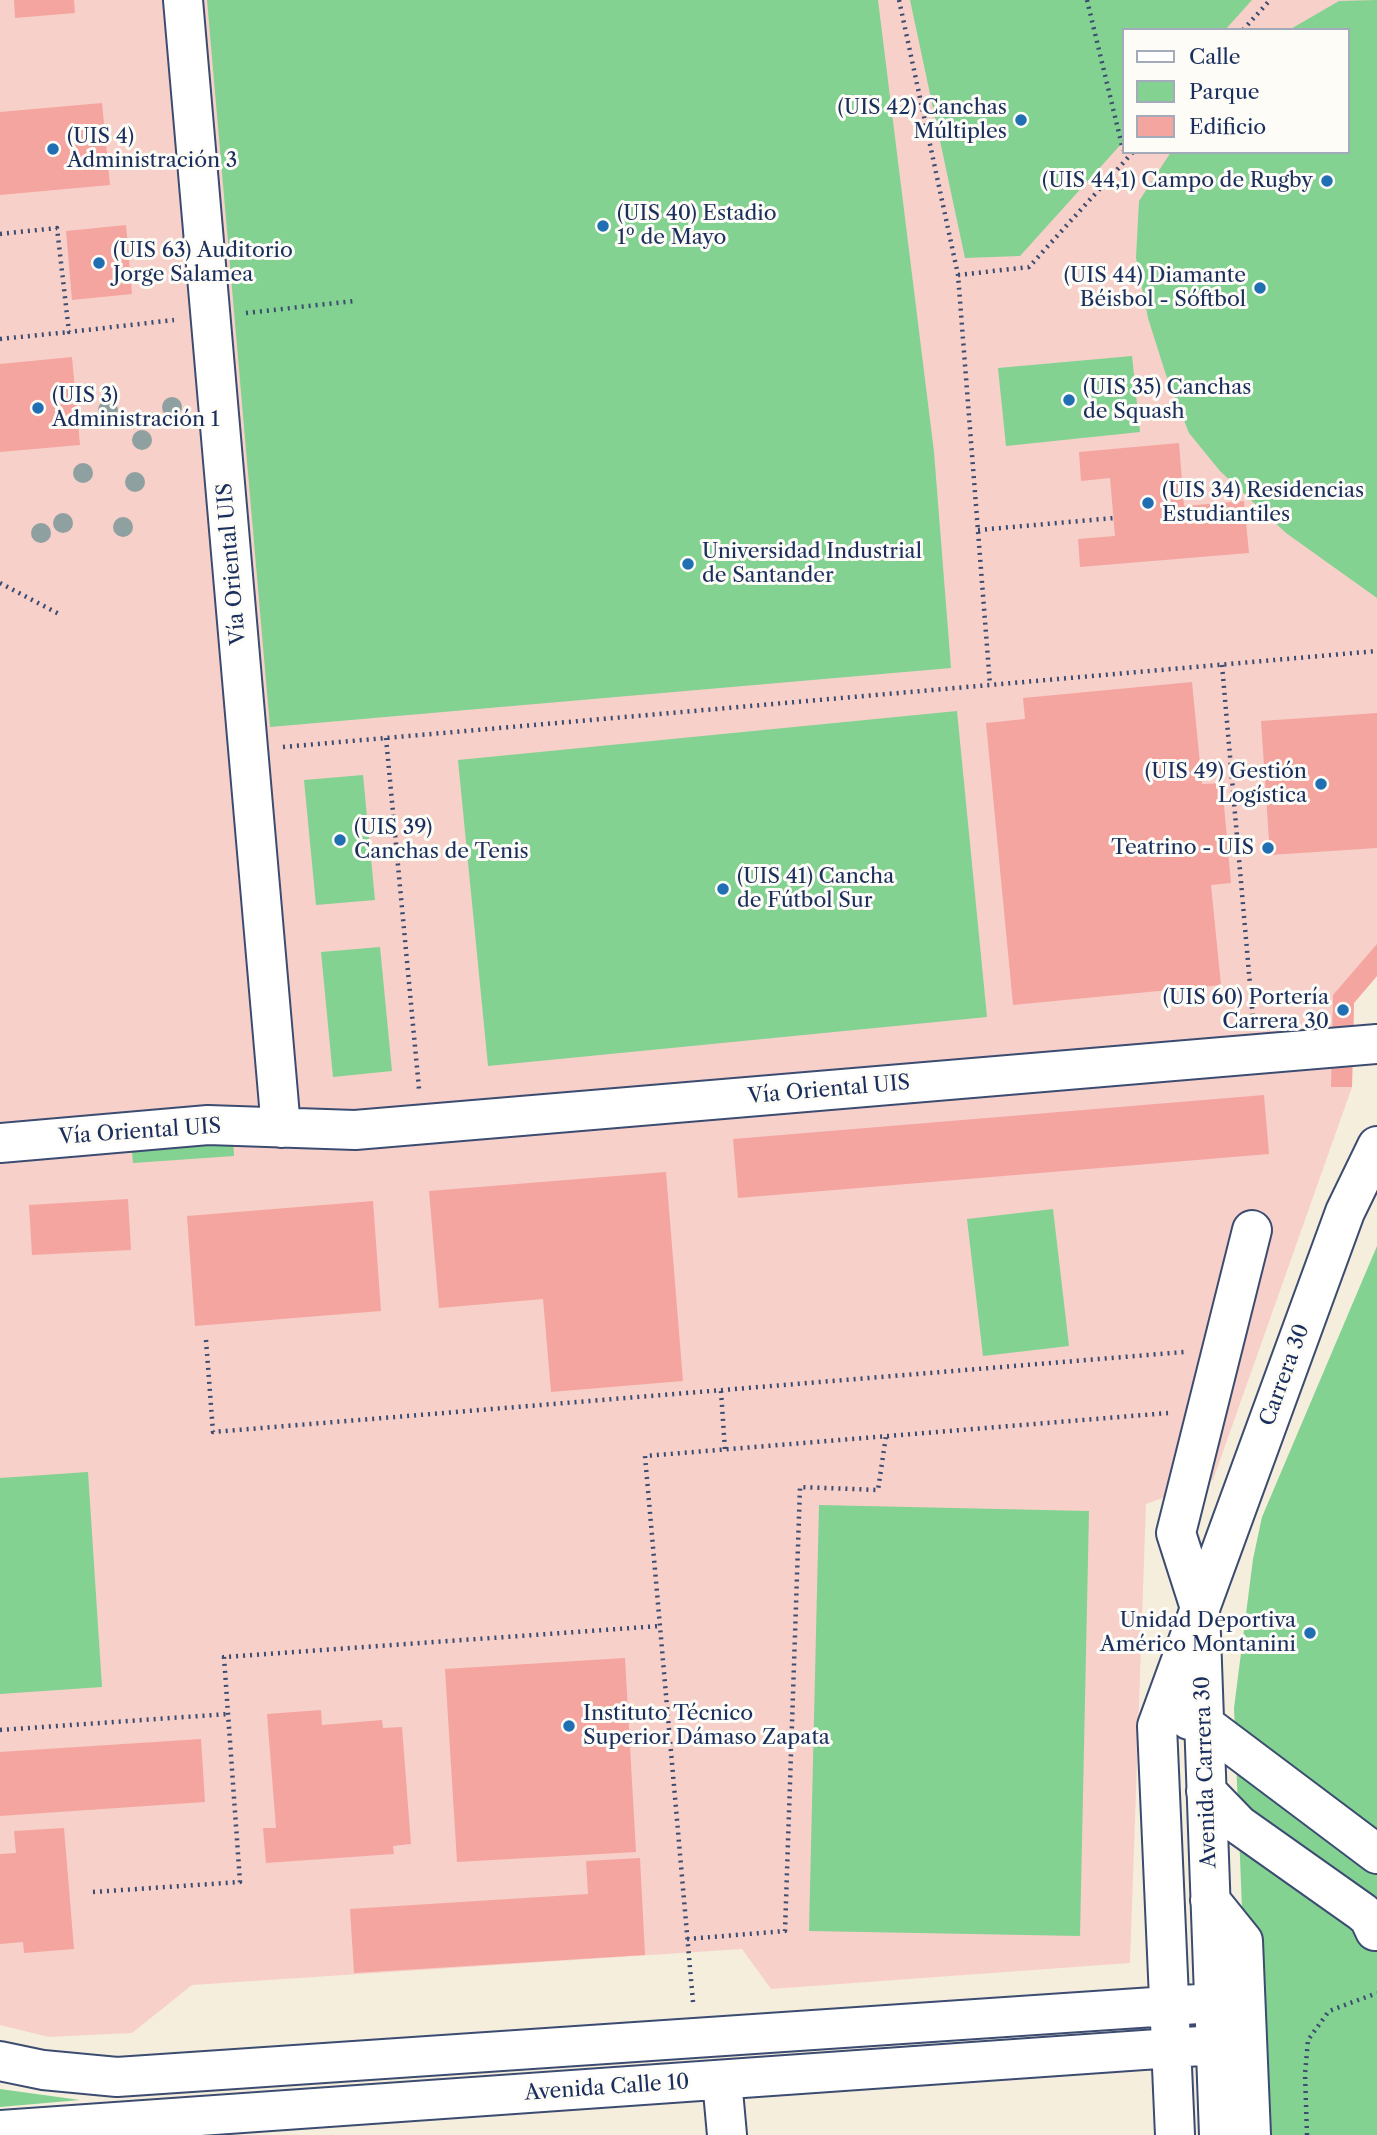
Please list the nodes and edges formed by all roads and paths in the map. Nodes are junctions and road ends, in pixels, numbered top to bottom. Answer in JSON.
{"nodes":[{"id":1,"x":183,"y":0,"type":"edge"},
{"id":2,"x":898,"y":0,"type":"edge"},
{"id":3,"x":1087,"y":0,"type":"edge"},
{"id":4,"x":1270,"y":0,"type":"edge"},
{"id":5,"x":1245,"y":28,"type":"edge"},
{"id":6,"x":1122,"y":143,"type":"edge"},
{"id":7,"x":1125,"y":154,"type":"edge"},
{"id":8,"x":1131,"y":154,"type":"edge"},
{"id":9,"x":1126,"y":160,"type":"junction"},
{"id":10,"x":0,"y":234,"type":"edge"},
{"id":11,"x":958,"y":275,"type":"junction"},
{"id":12,"x":354,"y":301,"type":"dead end"},
{"id":13,"x":211,"y":316,"type":"junction"},
{"id":14,"x":69,"y":332,"type":"junction"},
{"id":15,"x":0,"y":339,"type":"edge"},
{"id":16,"x":1114,"y":518,"type":"dead end"},
{"id":17,"x":978,"y":530,"type":"junction"},
{"id":18,"x":0,"y":583,"type":"edge"},
{"id":19,"x":59,"y":614,"type":"dead end"},
{"id":20,"x":1377,"y":651,"type":"edge"},
{"id":21,"x":1222,"y":665,"type":"junction"},
{"id":22,"x":990,"y":685,"type":"junction"},
{"id":23,"x":386,"y":738,"type":"junction"},
{"id":24,"x":248,"y":750,"type":"junction"},
{"id":25,"x":1377,"y":1044,"type":"edge"},
{"id":26,"x":1256,"y":1054,"type":"junction"},
{"id":27,"x":419,"y":1093,"type":"dead end"},
{"id":28,"x":281,"y":1128,"type":"junction"},
{"id":29,"x":0,"y":1143,"type":"edge"},
{"id":30,"x":1377,"y":1146,"type":"edge"},
{"id":31,"x":1365,"y":1194,"type":"edge"},
{"id":32,"x":1252,"y":1230,"type":"dead end"},
{"id":33,"x":206,"y":1340,"type":"dead end"},
{"id":34,"x":1222,"y":1349,"type":"junction"},
{"id":35,"x":721,"y":1391,"type":"junction"},
{"id":36,"x":1207,"y":1410,"type":"junction"},
{"id":37,"x":886,"y":1436,"type":"junction"},
{"id":38,"x":725,"y":1450,"type":"junction"},
{"id":39,"x":1200,"y":1608,"type":"junction"},
{"id":40,"x":660,"y":1626,"type":"junction"},
{"id":41,"x":228,"y":1714,"type":"junction"},
{"id":42,"x":1204,"y":1724,"type":"junction"},
{"id":43,"x":1157,"y":1726,"type":"junction"},
{"id":44,"x":0,"y":1730,"type":"edge"},
{"id":45,"x":1206,"y":1791,"type":"junction"},
{"id":46,"x":1377,"y":1854,"type":"edge"},
{"id":47,"x":93,"y":1892,"type":"dead end"},
{"id":48,"x":1210,"y":1900,"type":"junction"},
{"id":49,"x":1375,"y":1931,"type":"dead end"},
{"id":50,"x":687,"y":1939,"type":"junction"},
{"id":51,"x":1377,"y":1993,"type":"edge"},
{"id":52,"x":1213,"y":2003,"type":"junction"},
{"id":53,"x":1168,"y":2006,"type":"junction"},
{"id":54,"x":694,"y":2009,"type":"dead end"},
{"id":55,"x":1215,"y":2045,"type":"junction"},
{"id":56,"x":1170,"y":2049,"type":"junction"},
{"id":57,"x":0,"y":2061,"type":"edge"},
{"id":58,"x":722,"y":2080,"type":"junction"},
{"id":59,"x":257,"y":2124,"type":"edge"},
{"id":60,"x":0,"y":2130,"type":"edge"},
{"id":61,"x":727,"y":2135,"type":"edge"},
{"id":62,"x":1175,"y":2135,"type":"edge"},
{"id":63,"x":1219,"y":2135,"type":"edge"},
{"id":64,"x":1251,"y":2135,"type":"edge"},
{"id":65,"x":1307,"y":2135,"type":"edge"}],
"edges":[{"from":1,"to":13,"type":"street","name":"Vía Oriental UIS"},
{"from":2,"to":11,"type":"path"},
{"from":3,"to":6,"type":"path"},
{"from":4,"to":5,"type":"path"},
{"from":7,"to":9,"type":"path"},
{"from":8,"to":9,"type":"path"},
{"from":9,"to":11,"type":"path"},
{"from":10,"to":14,"type":"path"},
{"from":11,"to":17,"type":"path"},
{"from":12,"to":13,"type":"path"},
{"from":13,"to":14,"type":"path"},
{"from":13,"to":24,"type":"street","name":"Vía Oriental UIS"},
{"from":14,"to":15,"type":"path"},
{"from":16,"to":17,"type":"path"},
{"from":17,"to":22,"type":"path"},
{"from":18,"to":19,"type":"path"},
{"from":20,"to":21,"type":"path"},
{"from":21,"to":22,"type":"path"},
{"from":21,"to":26,"type":"path"},
{"from":22,"to":23,"type":"path"},
{"from":23,"to":24,"type":"path"},
{"from":23,"to":27,"type":"path"},
{"from":24,"to":28,"type":"street","name":"Vía Oriental UIS"},
{"from":25,"to":26,"type":"street","name":"Vía Oriental UIS"},
{"from":26,"to":28,"type":"street","name":"Vía Oriental UIS"},
{"from":28,"to":29,"type":"street","name":"Vía Oriental UIS"},
{"from":30,"to":31,"type":"street","name":"Carrera 30"},
{"from":31,"to":39,"type":"street","name":"Carrera 30"},
{"from":32,"to":34,"type":"street"},
{"from":33,"to":35,"type":"path"},
{"from":34,"to":35,"type":"path"},
{"from":34,"to":36,"type":"street"},
{"from":35,"to":38,"type":"path"},
{"from":36,"to":37,"type":"path"},
{"from":36,"to":39,"type":"street"},
{"from":37,"to":38,"type":"path"},
{"from":37,"to":50,"type":"path"},
{"from":38,"to":40,"type":"path"},
{"from":39,"to":42,"type":"street","name":"Avenida Carrera 30"},
{"from":39,"to":43,"type":"street","name":"Avenida Carrera 30"},
{"from":40,"to":41,"type":"path"},
{"from":40,"to":50,"type":"path"},
{"from":41,"to":44,"type":"path"},
{"from":41,"to":47,"type":"path"},
{"from":42,"to":43,"type":"street"},
{"from":42,"to":45,"type":"street","name":"Avenida Carrera 30"},
{"from":42,"to":46,"type":"street"},
{"from":43,"to":53,"type":"street","name":"Avenida Carrera 30"},
{"from":45,"to":48,"type":"street","name":"Avenida Carrera 30"},
{"from":45,"to":49,"type":"street"},
{"from":48,"to":52,"type":"street","name":"Avenida Carrera 30"},
{"from":48,"to":64,"type":"street"},
{"from":50,"to":54,"type":"path"},
{"from":51,"to":65,"type":"path"},
{"from":52,"to":53,"type":"street"},
{"from":52,"to":55,"type":"street","name":"Avenida Carrera 30"},
{"from":53,"to":56,"type":"street","name":"Avenida Carrera 30"},
{"from":53,"to":57,"type":"street"},
{"from":55,"to":56,"type":"street","name":"Avenida Calle 10"},
{"from":55,"to":63,"type":"street","name":"Avenida Carrera 30"},
{"from":56,"to":58,"type":"street","name":"Avenida Calle 10"},
{"from":56,"to":62,"type":"street","name":"Avenida Carrera 30"},
{"from":58,"to":59,"type":"street","name":"Avenida Calle 10"},
{"from":58,"to":61,"type":"street"},
{"from":59,"to":60,"type":"street","name":"Avenida Calle 10"}]}
